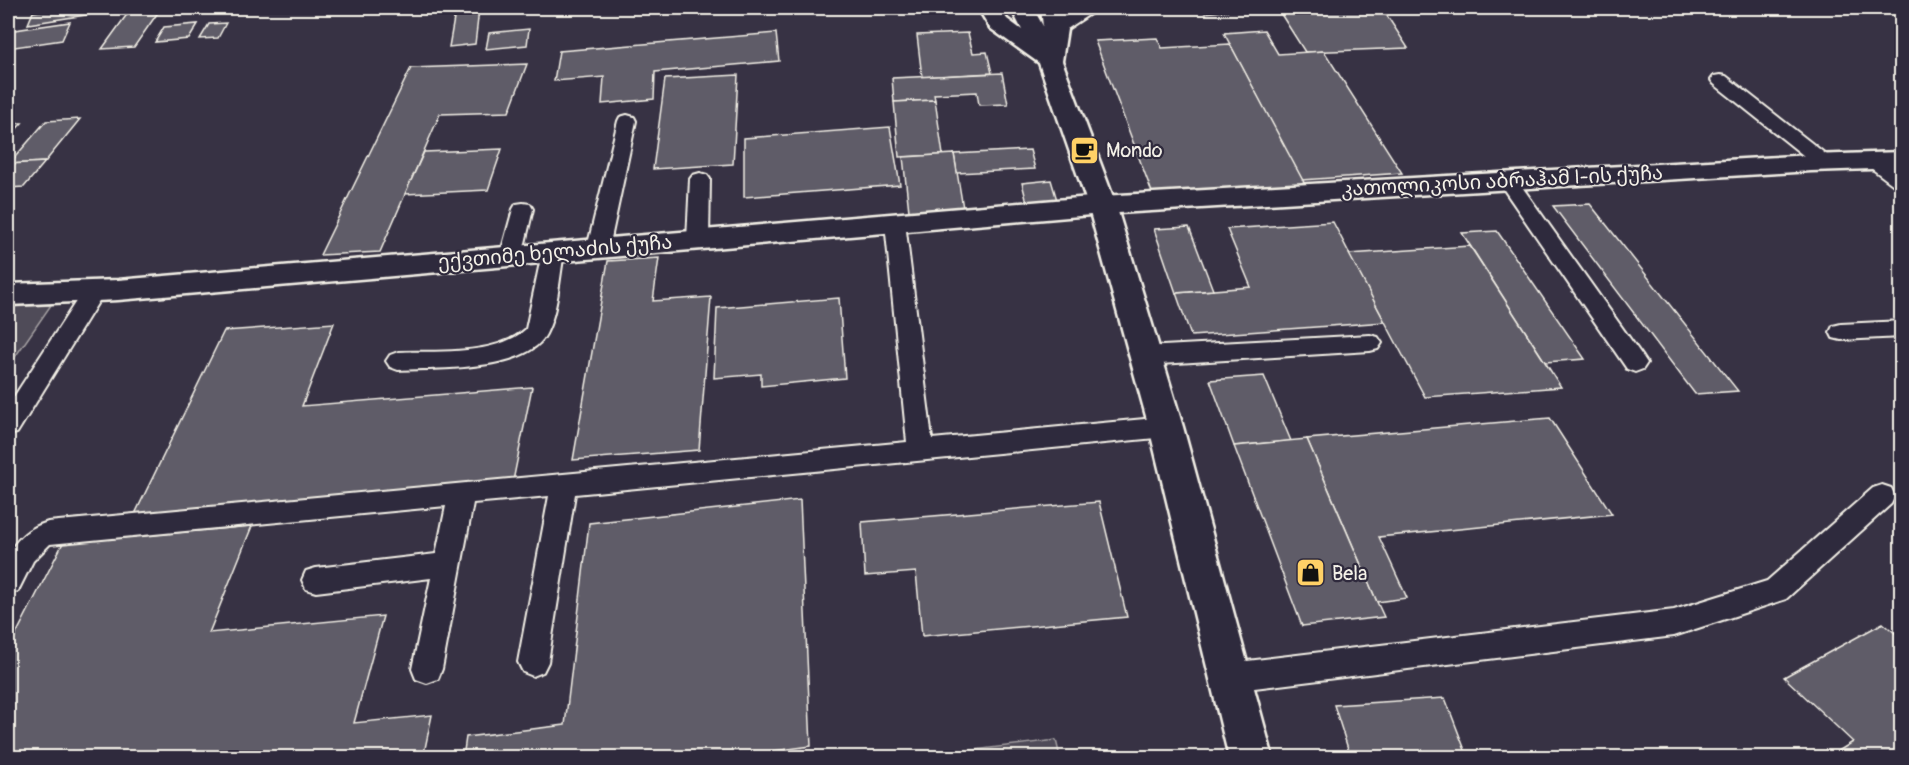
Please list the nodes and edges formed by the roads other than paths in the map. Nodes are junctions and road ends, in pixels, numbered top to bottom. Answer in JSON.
{"nodes":[{"id":1,"x":988,"y":8,"type":"edge"},
{"id":2,"x":1022,"y":8,"type":"edge"},
{"id":3,"x":1091,"y":8,"type":"edge"},
{"id":4,"x":1054,"y":18,"type":"edge"},
{"id":5,"x":1051,"y":62,"type":"junction"},
{"id":6,"x":1720,"y":80,"type":"dead end"},
{"id":7,"x":627,"y":121,"type":"dead end"},
{"id":8,"x":1902,"y":160,"type":"edge"},
{"id":9,"x":1874,"y":161,"type":"junction"},
{"id":10,"x":1825,"y":163,"type":"junction"},
{"id":11,"x":700,"y":179,"type":"dead end"},
{"id":12,"x":1508,"y":181,"type":"junction"},
{"id":13,"x":1902,"y":182,"type":"edge"},
{"id":14,"x":1102,"y":205,"type":"junction"},
{"id":15,"x":523,"y":209,"type":"dead end"},
{"id":16,"x":895,"y":223,"type":"junction"},
{"id":17,"x":698,"y":240,"type":"junction"},
{"id":18,"x":598,"y":248,"type":"junction"},
{"id":19,"x":553,"y":252,"type":"junction"},
{"id":20,"x":511,"y":256,"type":"junction"},
{"id":21,"x":94,"y":291,"type":"junction"},
{"id":22,"x":8,"y":295,"type":"edge"},
{"id":23,"x":1902,"y":329,"type":"edge"},
{"id":24,"x":1841,"y":332,"type":"dead end"},
{"id":25,"x":1370,"y":343,"type":"dead end"},
{"id":26,"x":1144,"y":356,"type":"junction"},
{"id":27,"x":398,"y":361,"type":"dead end"},
{"id":28,"x":1635,"y":363,"type":"dead end"},
{"id":29,"x":8,"y":426,"type":"edge"},
{"id":30,"x":1166,"y":428,"type":"junction"},
{"id":31,"x":921,"y":451,"type":"junction"},
{"id":32,"x":564,"y":484,"type":"junction"},
{"id":33,"x":462,"y":494,"type":"junction"},
{"id":34,"x":1882,"y":496,"type":"dead end"},
{"id":35,"x":448,"y":564,"type":"junction"},
{"id":36,"x":316,"y":580,"type":"dead end"},
{"id":37,"x":8,"y":582,"type":"edge"},
{"id":38,"x":533,"y":662,"type":"dead end"},
{"id":39,"x":427,"y":669,"type":"dead end"},
{"id":40,"x":1230,"y":677,"type":"junction"},
{"id":41,"x":1251,"y":758,"type":"edge"}],
"edges":[{"from":1,"to":5,"type":"street"},
{"from":2,"to":5,"type":"street"},
{"from":3,"to":4,"type":"lane"},
{"from":4,"to":5,"type":"street"},
{"from":5,"to":14,"type":"street"},
{"from":6,"to":10,"type":"lane"},
{"from":7,"to":18,"type":"lane"},
{"from":8,"to":9,"type":"street","name":"კათოლიკოსი აბრაჰამ I-ის ქუჩა"},
{"from":9,"to":10,"type":"street","name":"კათოლიკოსი აბრაჰამ I-ის ქუჩა"},
{"from":9,"to":13,"type":"lane"},
{"from":10,"to":12,"type":"street","name":"კათოლიკოსი აბრაჰამ I-ის ქუჩა"},
{"from":11,"to":17,"type":"lane"},
{"from":12,"to":14,"type":"street","name":"კათოლიკოსი აბრაჰამ I-ის ქუჩა"},
{"from":12,"to":28,"type":"lane"},
{"from":14,"to":16,"type":"street","name":"ექვთიმე ხელაძის ქუჩა"},
{"from":14,"to":26,"type":"street"},
{"from":15,"to":20,"type":"lane"},
{"from":16,"to":17,"type":"street","name":"ექვთიმე ხელაძის ქუჩა"},
{"from":16,"to":31,"type":"lane"},
{"from":17,"to":18,"type":"street","name":"ექვთიმე ხელაძის ქუჩა"},
{"from":18,"to":19,"type":"street","name":"ექვთიმე ხელაძის ქუჩა"},
{"from":19,"to":20,"type":"street","name":"ექვთიმე ხელაძის ქუჩა"},
{"from":19,"to":27,"type":"lane"},
{"from":20,"to":21,"type":"street","name":"ექვთიმე ხელაძის ქუჩა"},
{"from":21,"to":22,"type":"street","name":"ექვთიმე ხელაძის ქუჩა"},
{"from":21,"to":29,"type":"lane"},
{"from":23,"to":24,"type":"lane"},
{"from":25,"to":26,"type":"lane"},
{"from":26,"to":30,"type":"street"},
{"from":30,"to":31,"type":"lane"},
{"from":30,"to":40,"type":"street"},
{"from":31,"to":32,"type":"lane"},
{"from":32,"to":33,"type":"lane"},
{"from":32,"to":38,"type":"lane"},
{"from":33,"to":35,"type":"lane"},
{"from":33,"to":37,"type":"lane"},
{"from":34,"to":40,"type":"lane"},
{"from":35,"to":36,"type":"lane"},
{"from":35,"to":39,"type":"lane"},
{"from":40,"to":41,"type":"street"}]}
